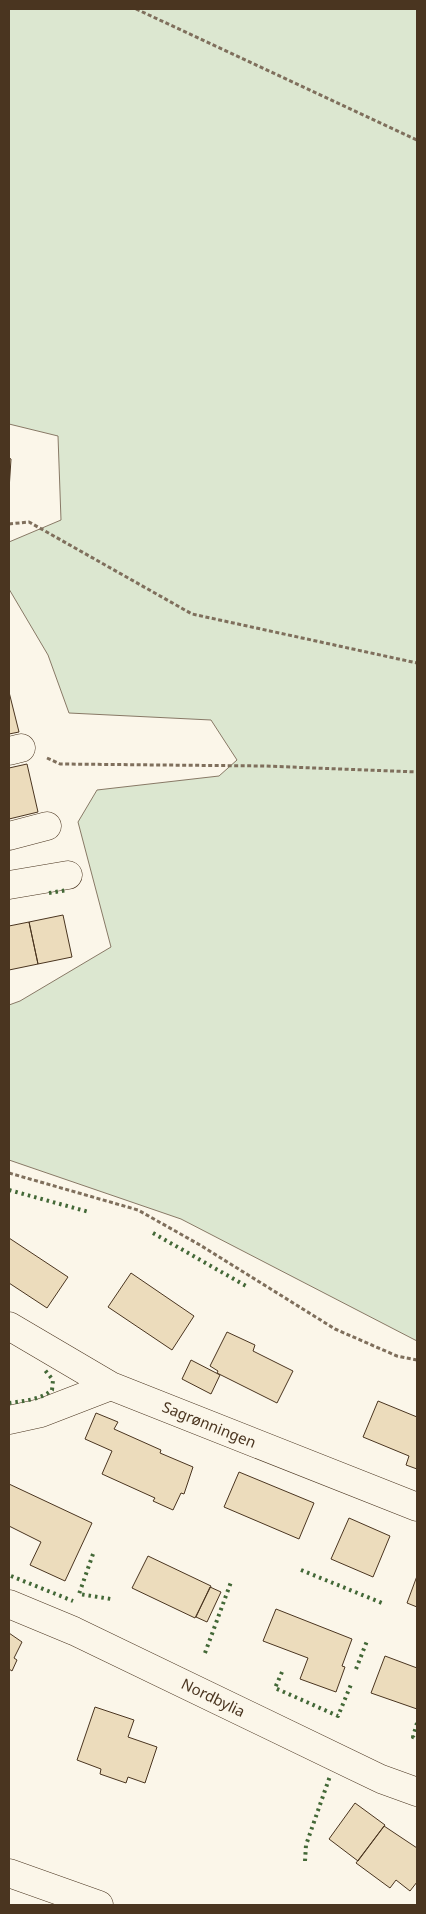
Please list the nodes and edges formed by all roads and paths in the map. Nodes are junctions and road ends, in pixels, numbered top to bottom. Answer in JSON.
{"nodes":[{"id":1,"x":136,"y":9,"type":"edge"},
{"id":2,"x":417,"y":140,"type":"edge"},
{"id":3,"x":9,"y":524,"type":"edge"},
{"id":4,"x":417,"y":663,"type":"edge"},
{"id":5,"x":15,"y":750,"type":"edge"},
{"id":6,"x":417,"y":772,"type":"edge"},
{"id":7,"x":47,"y":826,"type":"dead end"},
{"id":8,"x":9,"y":836,"type":"edge"},
{"id":9,"x":68,"y":875,"type":"dead end"},
{"id":10,"x":9,"y":885,"type":"edge"},
{"id":11,"x":9,"y":1173,"type":"edge"},
{"id":12,"x":9,"y":1326,"type":"edge"},
{"id":13,"x":417,"y":1360,"type":"edge"},
{"id":14,"x":111,"y":1386,"type":"junction"},
{"id":15,"x":9,"y":1420,"type":"edge"},
{"id":16,"x":417,"y":1507,"type":"edge"},
{"id":17,"x":9,"y":1604,"type":"edge"},
{"id":18,"x":417,"y":1792,"type":"edge"},
{"id":19,"x":9,"y":1873,"type":"edge"},
{"id":20,"x":99,"y":1905,"type":"edge"}],
"edges":[{"from":1,"to":2,"type":"path"},
{"from":3,"to":4,"type":"path"},
{"from":5,"to":6,"type":"path"},
{"from":7,"to":8,"type":"street"},
{"from":9,"to":10,"type":"street"},
{"from":11,"to":13,"type":"path"},
{"from":12,"to":14,"type":"street","name":"Sagrønningen"},
{"from":14,"to":15,"type":"street"},
{"from":14,"to":16,"type":"street","name":"Sagrønningen"},
{"from":17,"to":18,"type":"street","name":"Nordbylia"},
{"from":19,"to":20,"type":"street"}]}
